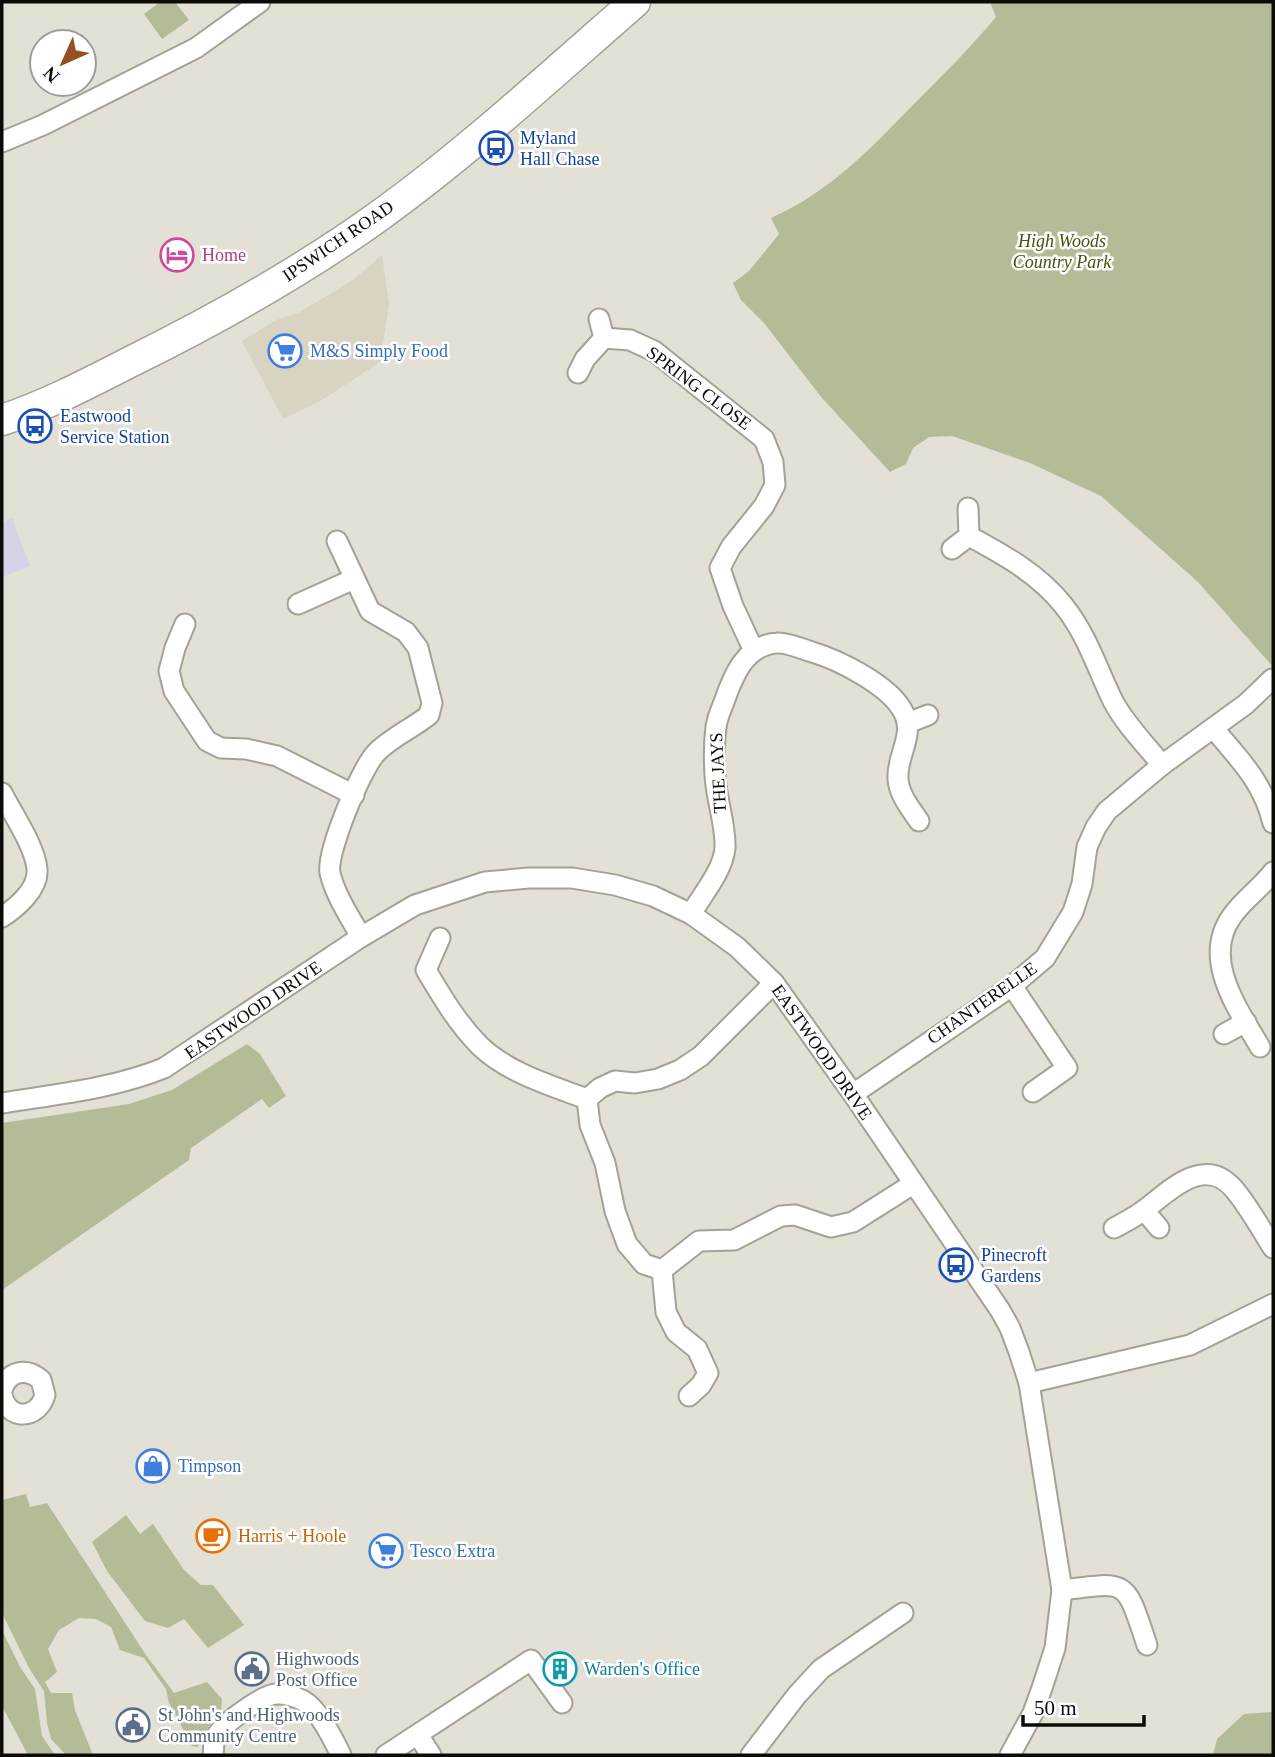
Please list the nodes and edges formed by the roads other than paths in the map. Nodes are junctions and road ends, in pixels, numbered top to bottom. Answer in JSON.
{"nodes":[{"id":1,"x":261,"y":2,"type":"edge"},
{"id":2,"x":635,"y":2,"type":"edge"},
{"id":3,"x":2,"y":142,"type":"edge"},
{"id":4,"x":599,"y":319,"type":"dead end"},
{"id":5,"x":604,"y":338,"type":"junction"},
{"id":6,"x":578,"y":373,"type":"dead end"},
{"id":7,"x":2,"y":420,"type":"edge"},
{"id":8,"x":968,"y":508,"type":"dead end"},
{"id":9,"x":969,"y":536,"type":"junction"},
{"id":10,"x":337,"y":541,"type":"dead end"},
{"id":11,"x":952,"y":549,"type":"dead end"},
{"id":12,"x":354,"y":579,"type":"junction"},
{"id":13,"x":298,"y":604,"type":"dead end"},
{"id":14,"x":186,"y":624,"type":"dead end"},
{"id":15,"x":754,"y":651,"type":"junction"},
{"id":16,"x":1272,"y":679,"type":"edge"},
{"id":17,"x":928,"y":715,"type":"dead end"},
{"id":18,"x":908,"y":723,"type":"junction"},
{"id":19,"x":1213,"y":729,"type":"junction"},
{"id":20,"x":1162,"y":765,"type":"junction"},
{"id":21,"x":2,"y":793,"type":"edge"},
{"id":22,"x":354,"y":794,"type":"junction"},
{"id":23,"x":919,"y":821,"type":"dead end"},
{"id":24,"x":1273,"y":823,"type":"edge"},
{"id":25,"x":1273,"y":872,"type":"edge"},
{"id":26,"x":691,"y":914,"type":"junction"},
{"id":27,"x":2,"y":917,"type":"edge"},
{"id":28,"x":361,"y":937,"type":"junction"},
{"id":29,"x":440,"y":938,"type":"dead end"},
{"id":30,"x":774,"y":983,"type":"junction"},
{"id":31,"x":1012,"y":986,"type":"junction"},
{"id":32,"x":1246,"y":1022,"type":"junction"},
{"id":33,"x":1224,"y":1034,"type":"dead end"},
{"id":34,"x":1260,"y":1046,"type":"dead end"},
{"id":35,"x":1033,"y":1092,"type":"dead end"},
{"id":36,"x":853,"y":1094,"type":"junction"},
{"id":37,"x":587,"y":1099,"type":"junction"},
{"id":38,"x":2,"y":1103,"type":"edge"},
{"id":39,"x":913,"y":1184,"type":"junction"},
{"id":40,"x":1144,"y":1210,"type":"junction"},
{"id":41,"x":1114,"y":1228,"type":"dead end"},
{"id":42,"x":1159,"y":1228,"type":"dead end"},
{"id":43,"x":1273,"y":1248,"type":"edge"},
{"id":44,"x":662,"y":1270,"type":"junction"},
{"id":45,"x":1273,"y":1304,"type":"edge"},
{"id":46,"x":1028,"y":1383,"type":"junction"},
{"id":47,"x":689,"y":1396,"type":"dead end"},
{"id":48,"x":1062,"y":1590,"type":"junction"},
{"id":49,"x":903,"y":1613,"type":"dead end"},
{"id":50,"x":1147,"y":1645,"type":"dead end"},
{"id":51,"x":562,"y":1703,"type":"dead end"},
{"id":52,"x":418,"y":1735,"type":"junction"},
{"id":53,"x":213,"y":1755,"type":"edge"},
{"id":54,"x":341,"y":1755,"type":"edge"},
{"id":55,"x":386,"y":1755,"type":"edge"},
{"id":56,"x":431,"y":1755,"type":"edge"},
{"id":57,"x":751,"y":1755,"type":"edge"},
{"id":58,"x":1010,"y":1755,"type":"edge"}],
"edges":[{"from":1,"to":3,"type":"street"},
{"from":2,"to":7,"type":"main road","name":"IPSWICH ROAD"},
{"from":4,"to":5,"type":"street"},
{"from":5,"to":6,"type":"street"},
{"from":5,"to":15,"type":"street","name":"SPRING CLOSE"},
{"from":8,"to":9,"type":"street"},
{"from":9,"to":11,"type":"street"},
{"from":9,"to":20,"type":"street"},
{"from":10,"to":12,"type":"street"},
{"from":12,"to":13,"type":"street"},
{"from":12,"to":22,"type":"street"},
{"from":14,"to":22,"type":"street"},
{"from":15,"to":18,"type":"street"},
{"from":15,"to":26,"type":"street","name":"THE JAYS"},
{"from":16,"to":19,"type":"street","name":"CHANTERELLE"},
{"from":17,"to":18,"type":"street"},
{"from":18,"to":23,"type":"street"},
{"from":19,"to":20,"type":"street","name":"CHANTERELLE"},
{"from":19,"to":24,"type":"street"},
{"from":20,"to":31,"type":"street","name":"CHANTERELLE"},
{"from":21,"to":27,"type":"street"},
{"from":22,"to":28,"type":"street"},
{"from":25,"to":32,"type":"street"},
{"from":26,"to":28,"type":"street","name":"EASTWOOD DRIVE"},
{"from":26,"to":30,"type":"street","name":"EASTWOOD DRIVE"},
{"from":28,"to":38,"type":"street","name":"EASTWOOD DRIVE"},
{"from":29,"to":37,"type":"street"},
{"from":30,"to":36,"type":"street","name":"EASTWOOD DRIVE"},
{"from":30,"to":37,"type":"street"},
{"from":31,"to":35,"type":"street"},
{"from":31,"to":36,"type":"street","name":"CHANTERELLE"},
{"from":32,"to":33,"type":"street"},
{"from":32,"to":34,"type":"street"},
{"from":36,"to":39,"type":"street","name":"EASTWOOD DRIVE"},
{"from":37,"to":44,"type":"street"},
{"from":39,"to":44,"type":"street"},
{"from":39,"to":46,"type":"street","name":"EASTWOOD DRIVE"},
{"from":40,"to":41,"type":"street"},
{"from":40,"to":42,"type":"street"},
{"from":40,"to":43,"type":"street"},
{"from":44,"to":47,"type":"street"},
{"from":45,"to":46,"type":"street"},
{"from":46,"to":48,"type":"street","name":"EASTWOOD DRIVE"},
{"from":48,"to":50,"type":"street"},
{"from":48,"to":58,"type":"street","name":"EASTWOOD DRIVE"},
{"from":49,"to":57,"type":"street"},
{"from":51,"to":52,"type":"street"},
{"from":52,"to":55,"type":"street"},
{"from":52,"to":56,"type":"street"},
{"from":53,"to":54,"type":"street"}]}
